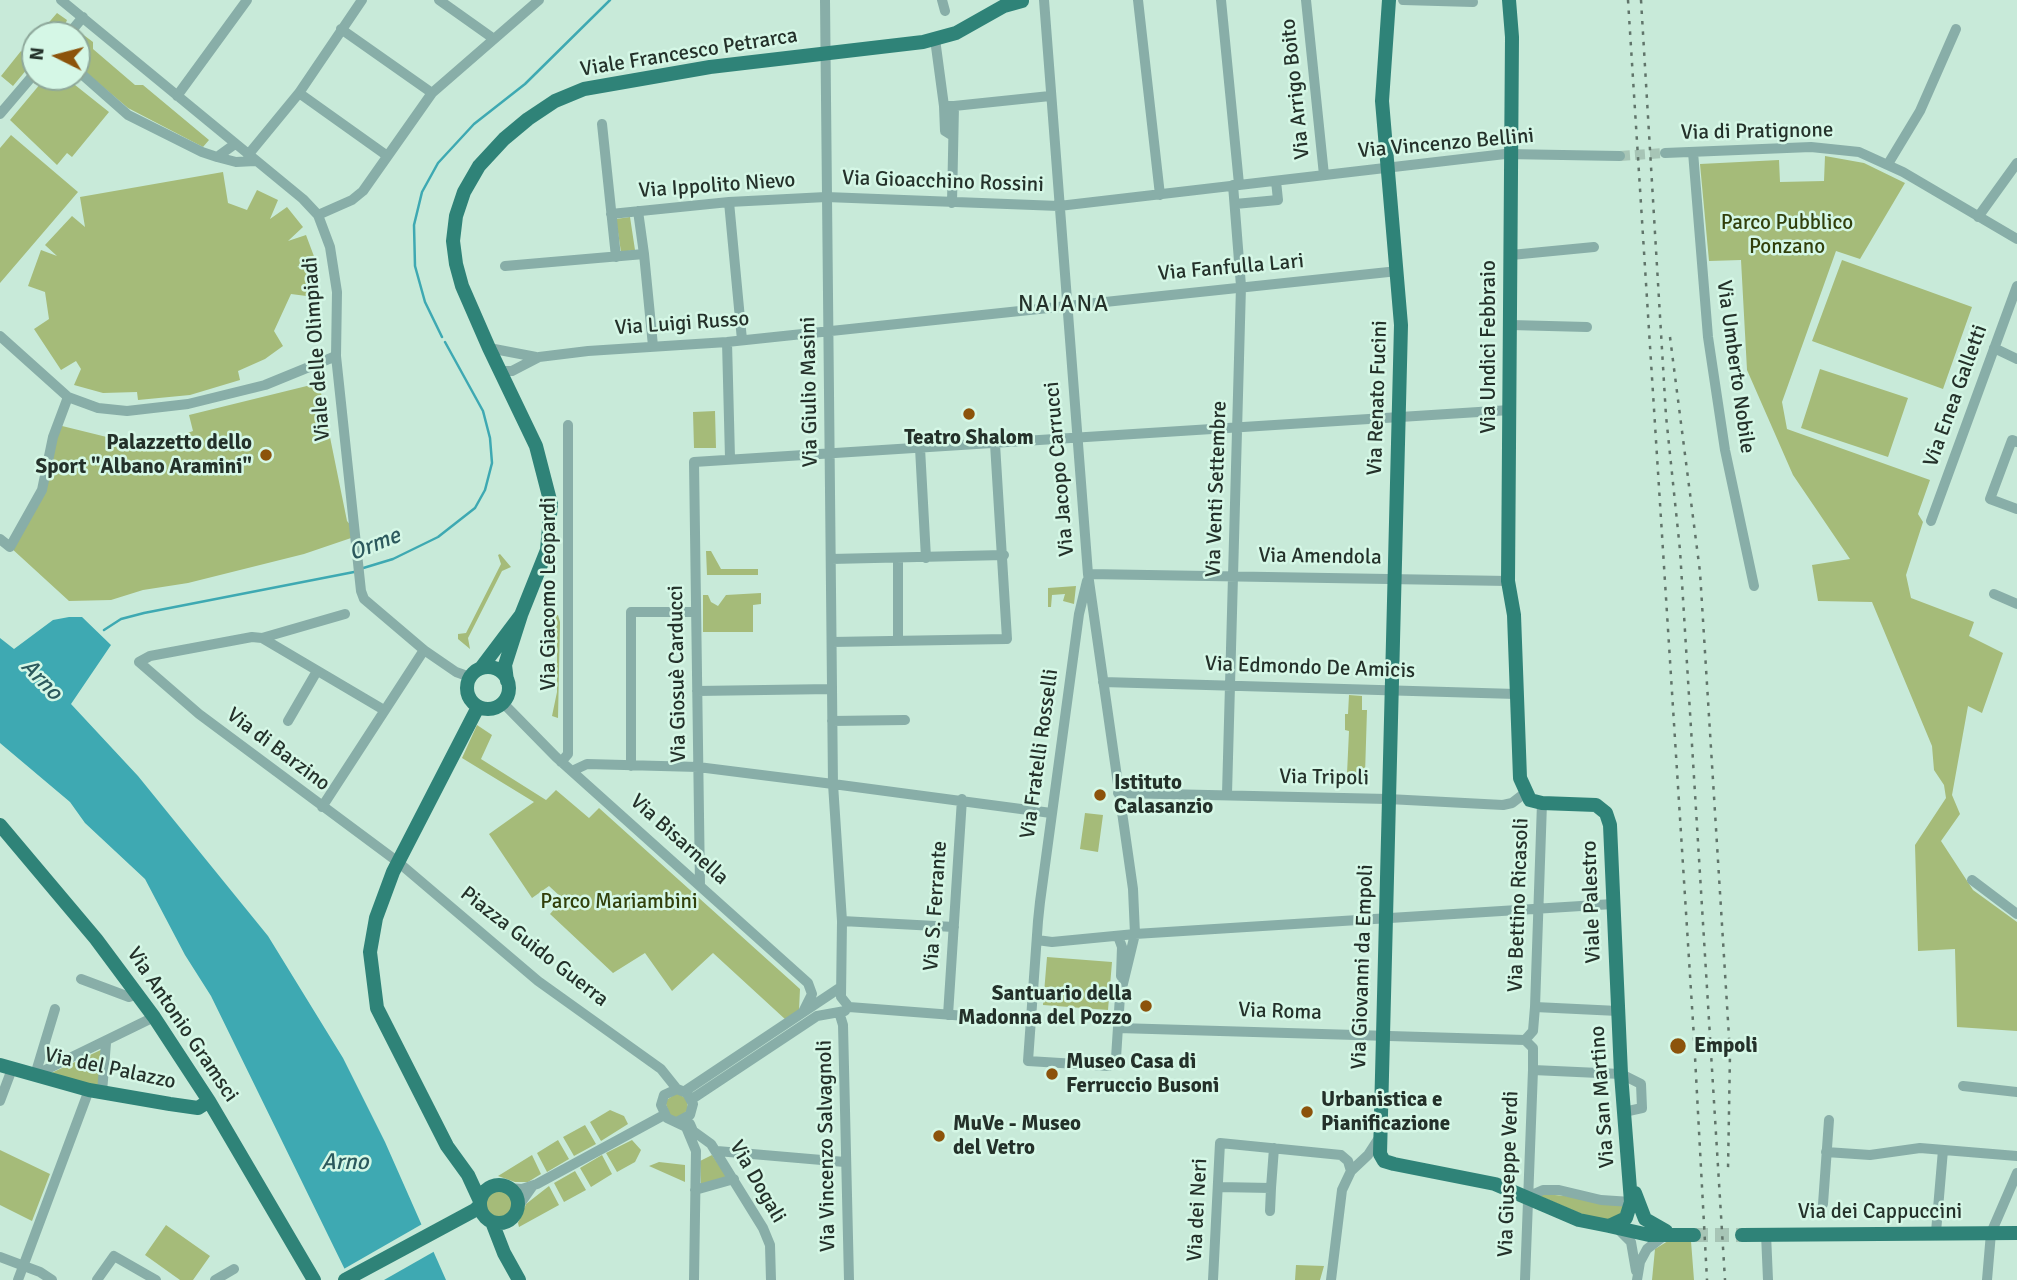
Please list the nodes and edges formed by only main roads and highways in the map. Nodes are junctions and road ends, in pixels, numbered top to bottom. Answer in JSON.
{"nodes":[{"id":1,"x":998,"y":0,"type":"edge"},
{"id":2,"x":1021,"y":0,"type":"edge"},
{"id":3,"x":1034,"y":0,"type":"edge"},
{"id":4,"x":1389,"y":0,"type":"edge"},
{"id":5,"x":1509,"y":0,"type":"edge"},
{"id":6,"x":985,"y":16,"type":"junction"},
{"id":7,"x":521,"y":615,"type":"junction"},
{"id":8,"x":476,"y":673,"type":"junction"},
{"id":9,"x":507,"y":681,"type":"junction"},
{"id":10,"x":478,"y":707,"type":"junction"},
{"id":11,"x":1525,"y":793,"type":"joint"},
{"id":12,"x":1388,"y":799,"type":"joint"},
{"id":13,"x":0,"y":825,"type":"edge"},
{"id":14,"x":1618,"y":1011,"type":"joint"},
{"id":15,"x":6,"y":1067,"type":"edge"},
{"id":16,"x":209,"y":1101,"type":"junction"},
{"id":17,"x":456,"y":1157,"type":"junction"},
{"id":18,"x":1630,"y":1179,"type":"junction"},
{"id":19,"x":502,"y":1187,"type":"junction"},
{"id":20,"x":480,"y":1203,"type":"junction"},
{"id":21,"x":467,"y":1219,"type":"junction"},
{"id":22,"x":495,"y":1221,"type":"junction"},
{"id":23,"x":1610,"y":1227,"type":"junction"},
{"id":24,"x":2017,"y":1233,"type":"edge"},
{"id":25,"x":1672,"y":1234,"type":"junction"},
{"id":26,"x":1694,"y":1235,"type":"tunnel mouth"},
{"id":27,"x":1742,"y":1235,"type":"tunnel mouth"},
{"id":28,"x":307,"y":1273,"type":"edge"},
{"id":29,"x":314,"y":1280,"type":"edge"},
{"id":30,"x":345,"y":1280,"type":"edge"},
{"id":31,"x":362,"y":1280,"type":"edge"},
{"id":32,"x":519,"y":1280,"type":"edge"}],
"edges":[{"from":1,"to":6,"type":"main road","name":"Viale Francesco Petrarca"},
{"from":2,"to":3,"type":"main road","name":"Viale Francesco Petrarca"},
{"from":2,"to":6,"type":"main road","name":"Viale Francesco Petrarca"},
{"from":4,"to":12,"type":"main road","name":"Via Renato Fucini"},
{"from":5,"to":11,"type":"main road","name":"Via Undici Febbraio"},
{"from":6,"to":7,"type":"main road","name":"Viale Francesco Petrarca"},
{"from":7,"to":8,"type":"main road","name":"Viale Francesco Petrarca"},
{"from":7,"to":9,"type":"main road","name":"Viale Francesco Petrarca"},
{"from":8,"to":9,"type":"main road"},
{"from":8,"to":10,"type":"main road"},
{"from":9,"to":10,"type":"main road","name":"Viale Francesco Petrarca"},
{"from":10,"to":17,"type":"main road"},
{"from":11,"to":14,"type":"main road","name":"Viale Palestro"},
{"from":12,"to":23,"type":"main road","name":"Via Giovanni da Empoli"},
{"from":13,"to":16,"type":"main road","name":"Via Antonio Gramsci"},
{"from":14,"to":18,"type":"main road","name":"Via San Martino"},
{"from":15,"to":16,"type":"main road","name":"Via del Palazzo"},
{"from":16,"to":28,"type":"main road","name":"Via Antonio Gramsci"},
{"from":17,"to":19,"type":"main road"},
{"from":17,"to":20,"type":"main road"},
{"from":18,"to":23,"type":"main road"},
{"from":18,"to":25,"type":"main road"},
{"from":19,"to":20,"type":"main road"},
{"from":19,"to":22,"type":"main road"},
{"from":20,"to":21,"type":"main road"},
{"from":20,"to":22,"type":"main road"},
{"from":21,"to":22,"type":"main road"},
{"from":21,"to":30,"type":"main road"},
{"from":21,"to":31,"type":"main road"},
{"from":22,"to":32,"type":"main road"},
{"from":23,"to":25,"type":"main road"},
{"from":24,"to":27,"type":"main road","name":"Via dei Cappuccini"},
{"from":25,"to":26,"type":"main road"},
{"from":28,"to":29,"type":"main road","name":"Via Antonio Gramsci"}]}
